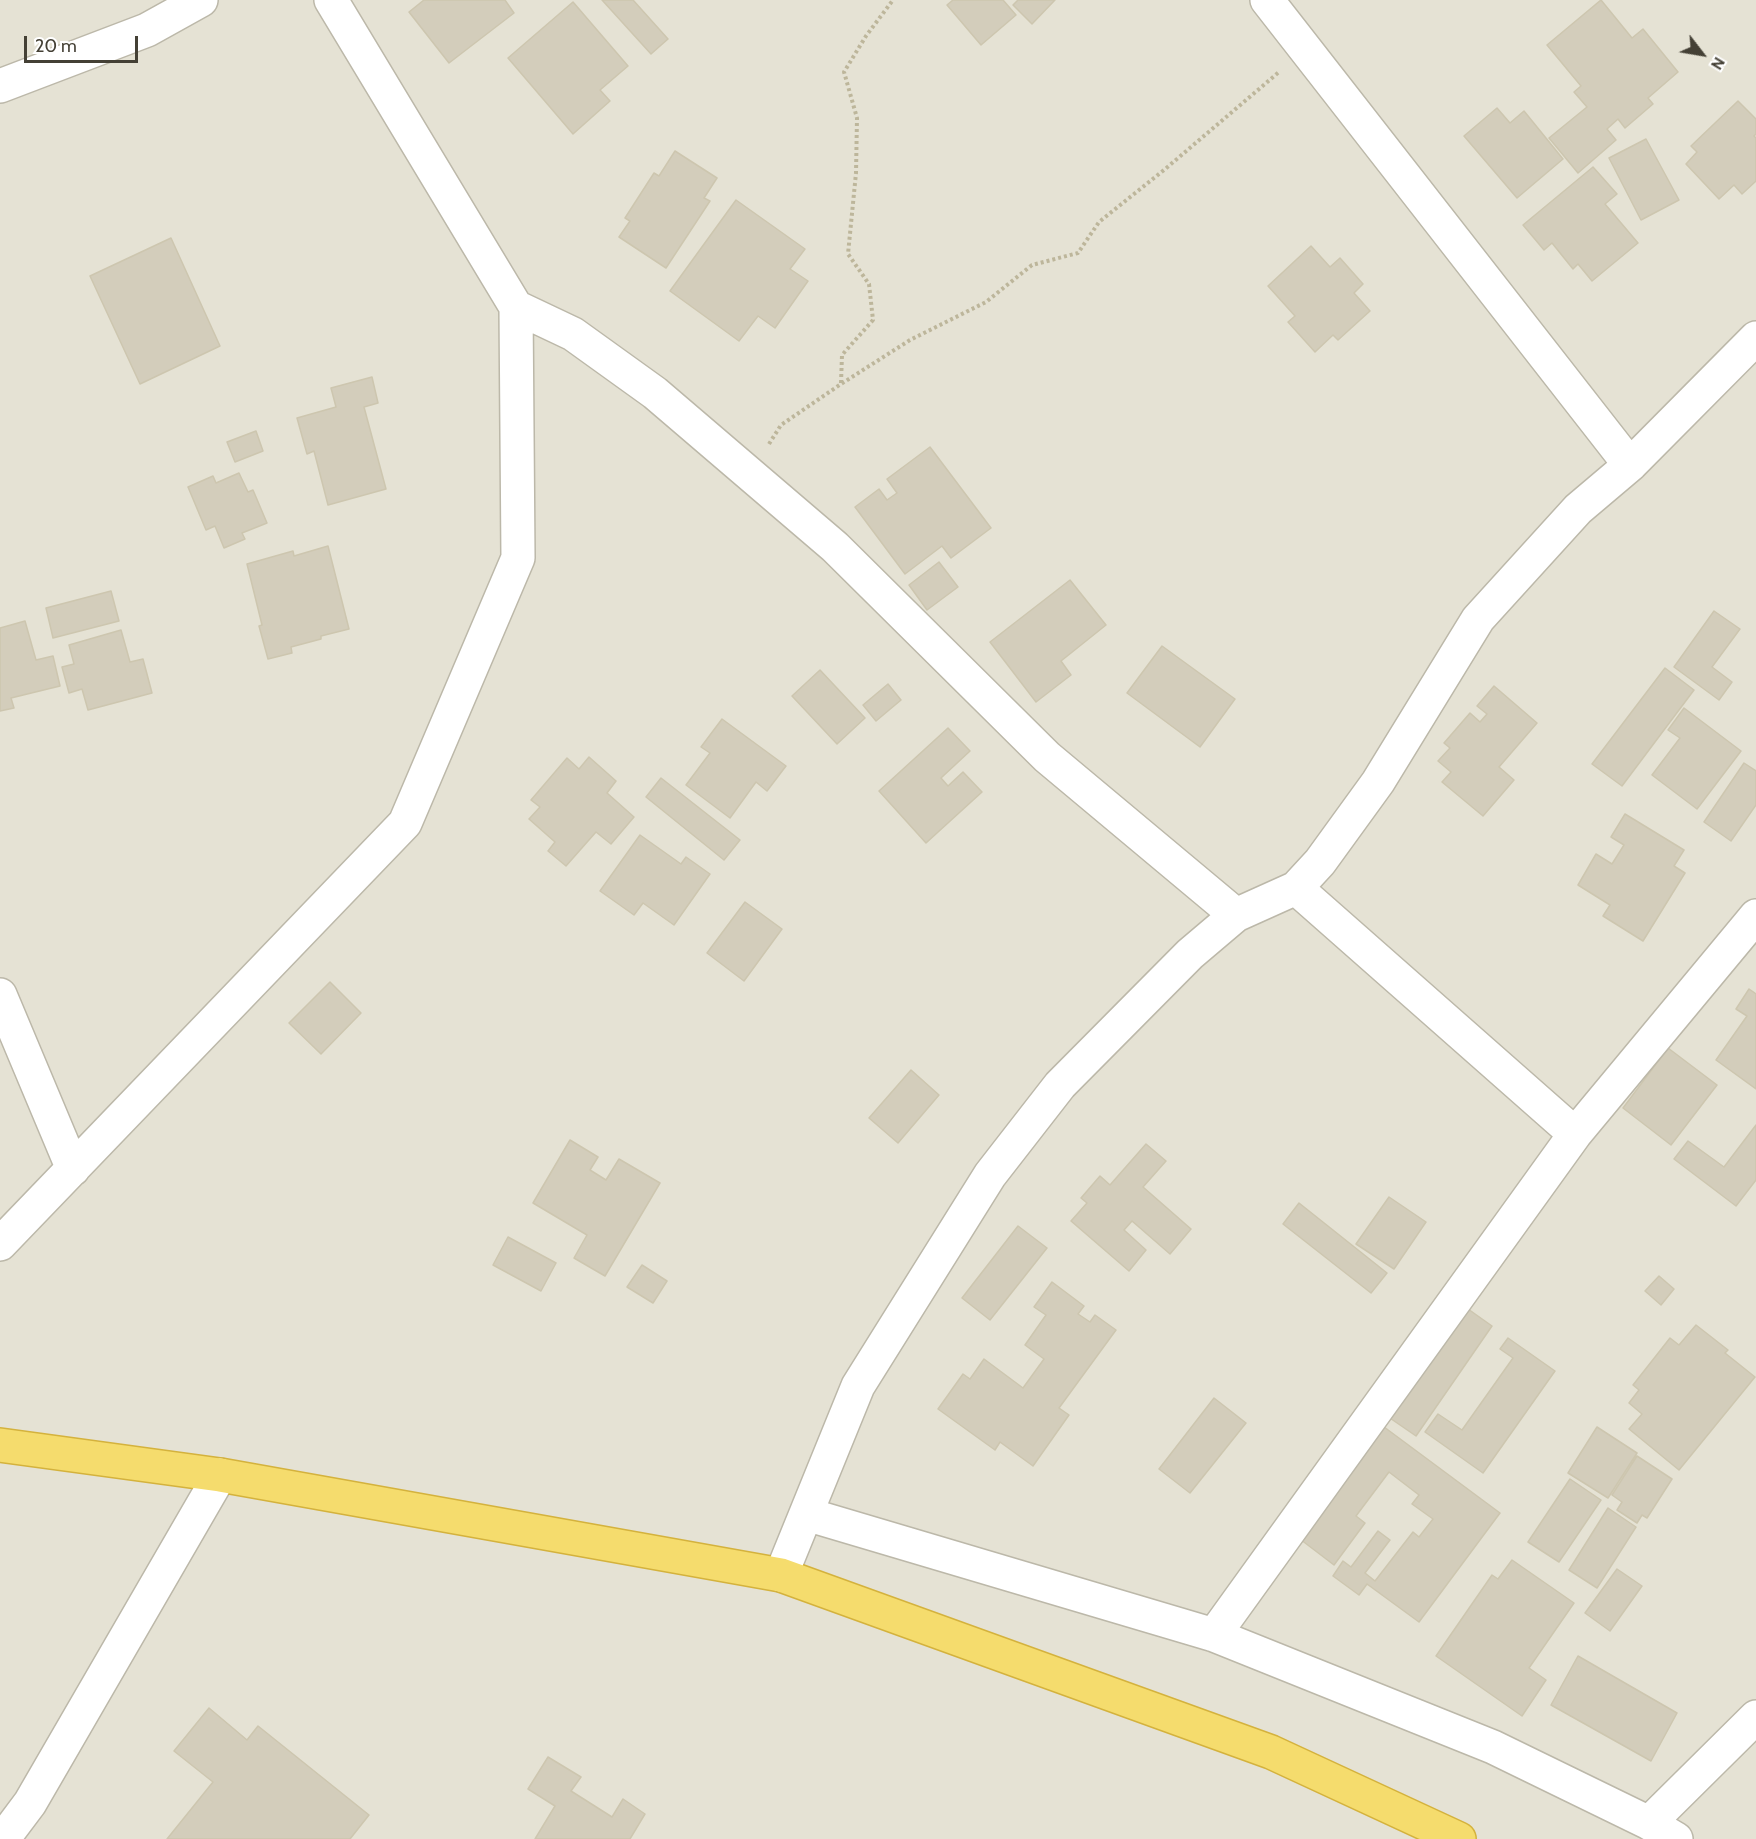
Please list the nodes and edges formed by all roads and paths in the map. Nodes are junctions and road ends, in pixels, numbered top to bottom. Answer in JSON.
{"nodes":[{"id":1,"x":201,"y":0,"type":"edge"},
{"id":2,"x":331,"y":0,"type":"edge"},
{"id":3,"x":893,"y":0,"type":"edge"},
{"id":4,"x":1267,"y":0,"type":"edge"},
{"id":5,"x":1306,"y":51,"type":"junction"},
{"id":6,"x":0,"y":86,"type":"edge"},
{"id":7,"x":516,"y":307,"type":"junction"},
{"id":8,"x":1756,"y":338,"type":"edge"},
{"id":9,"x":841,"y":384,"type":"junction"},
{"id":10,"x":1630,"y":465,"type":"junction"},
{"id":11,"x":750,"y":475,"type":"junction"},
{"id":12,"x":1296,"y":888,"type":"junction"},
{"id":13,"x":1236,"y":915,"type":"junction"},
{"id":14,"x":1756,"y":916,"type":"edge"},
{"id":15,"x":0,"y":995,"type":"edge"},
{"id":16,"x":1575,"y":1134,"type":"junction"},
{"id":17,"x":73,"y":1169,"type":"junction"},
{"id":18,"x":0,"y":1244,"type":"edge"},
{"id":19,"x":0,"y":1445,"type":"edge"},
{"id":20,"x":220,"y":1475,"type":"junction"},
{"id":21,"x":806,"y":1514,"type":"junction"},
{"id":22,"x":781,"y":1575,"type":"junction"},
{"id":23,"x":1214,"y":1635,"type":"junction"},
{"id":24,"x":1756,"y":1717,"type":"edge"},
{"id":25,"x":1663,"y":1831,"type":"edge"},
{"id":26,"x":3,"y":1839,"type":"edge"},
{"id":27,"x":1459,"y":1839,"type":"edge"}],
"edges":[{"from":1,"to":6,"type":"street"},
{"from":2,"to":7,"type":"street"},
{"from":3,"to":9,"type":"path"},
{"from":4,"to":5,"type":"street"},
{"from":5,"to":9,"type":"path"},
{"from":5,"to":10,"type":"street"},
{"from":7,"to":11,"type":"street"},
{"from":7,"to":17,"type":"street"},
{"from":8,"to":10,"type":"street"},
{"from":9,"to":11,"type":"path"},
{"from":10,"to":12,"type":"street"},
{"from":11,"to":13,"type":"street"},
{"from":12,"to":13,"type":"street"},
{"from":12,"to":16,"type":"street"},
{"from":13,"to":21,"type":"street"},
{"from":14,"to":16,"type":"street"},
{"from":15,"to":17,"type":"street"},
{"from":16,"to":23,"type":"street"},
{"from":17,"to":18,"type":"street"},
{"from":19,"to":20,"type":"highway"},
{"from":20,"to":22,"type":"highway"},
{"from":20,"to":26,"type":"street"},
{"from":21,"to":22,"type":"street"},
{"from":21,"to":23,"type":"street"},
{"from":22,"to":27,"type":"highway"},
{"from":23,"to":25,"type":"street"},
{"from":24,"to":25,"type":"street"}]}
